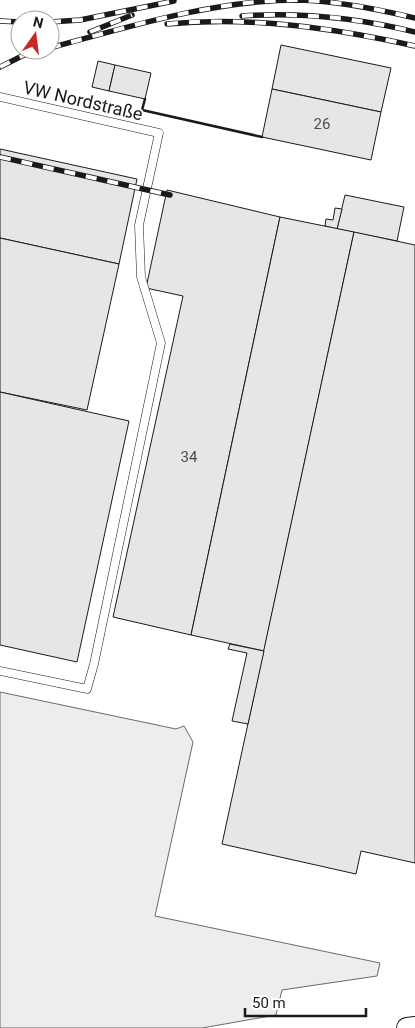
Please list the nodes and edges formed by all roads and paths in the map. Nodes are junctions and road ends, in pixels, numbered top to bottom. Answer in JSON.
{"nodes":[{"id":1,"x":0,"y":98,"type":"edge"},
{"id":2,"x":0,"y":671,"type":"edge"},
{"id":3,"x":415,"y":1027,"type":"edge"},
{"id":4,"x":407,"y":1028,"type":"edge"}],
"edges":[{"from":1,"to":2,"type":"lane","name":"VW Nordstraße"},
{"from":3,"to":4,"type":"main road"}]}
